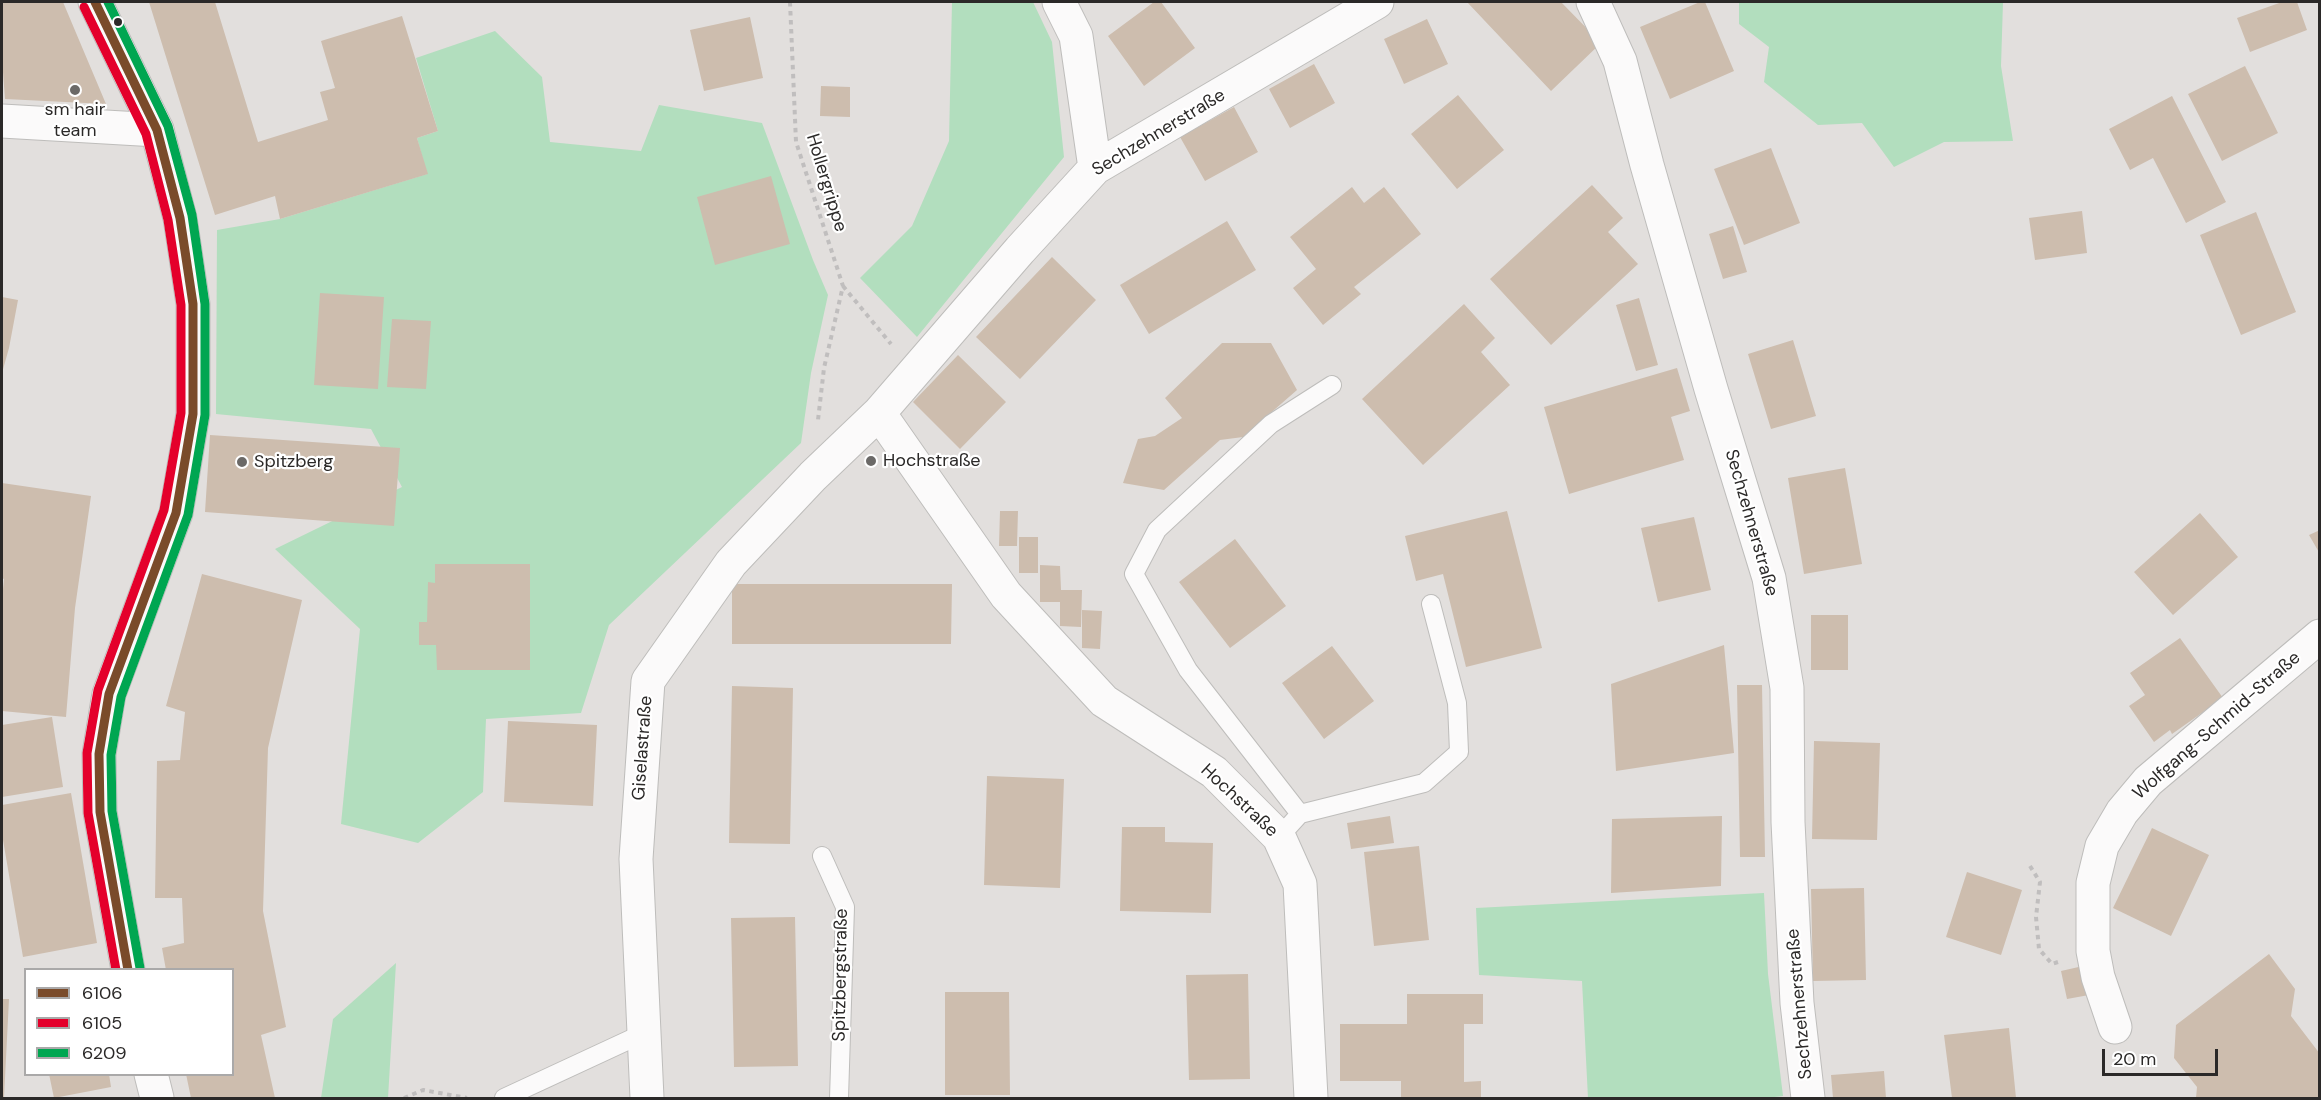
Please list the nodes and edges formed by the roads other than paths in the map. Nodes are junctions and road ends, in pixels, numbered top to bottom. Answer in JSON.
{"nodes":[{"id":1,"x":95,"y":2,"type":"edge"},
{"id":2,"x":1059,"y":2,"type":"edge"},
{"id":3,"x":1377,"y":2,"type":"edge"},
{"id":4,"x":1593,"y":2,"type":"edge"},
{"id":5,"x":2,"y":121,"type":"edge"},
{"id":6,"x":157,"y":130,"type":"junction"},
{"id":7,"x":1095,"y":168,"type":"junction"},
{"id":8,"x":1332,"y":385,"type":"dead end"},
{"id":9,"x":879,"y":413,"type":"junction"},
{"id":10,"x":1431,"y":604,"type":"dead end"},
{"id":11,"x":2319,"y":636,"type":"edge"},
{"id":12,"x":1290,"y":826,"type":"junction"},
{"id":13,"x":822,"y":856,"type":"dead end"},
{"id":14,"x":128,"y":968,"type":"edge"},
{"id":15,"x":2115,"y":1027,"type":"dead end"},
{"id":16,"x":644,"y":1033,"type":"junction"},
{"id":17,"x":151,"y":1076,"type":"edge"},
{"id":18,"x":157,"y":1098,"type":"edge"},
{"id":19,"x":504,"y":1098,"type":"edge"},
{"id":20,"x":647,"y":1098,"type":"edge"},
{"id":21,"x":839,"y":1098,"type":"edge"},
{"id":22,"x":1311,"y":1098,"type":"edge"},
{"id":23,"x":1808,"y":1098,"type":"edge"}],
"edges":[{"from":1,"to":6,"type":"street"},
{"from":2,"to":7,"type":"street"},
{"from":3,"to":7,"type":"street","name":"Sechzehnerstraße"},
{"from":4,"to":23,"type":"street","name":"Sechzehnerstraße"},
{"from":5,"to":6,"type":"street"},
{"from":6,"to":14,"type":"street"},
{"from":7,"to":9,"type":"street","name":"Sechzehnerstraße"},
{"from":8,"to":12,"type":"lane"},
{"from":9,"to":12,"type":"street","name":"Hochstraße"},
{"from":9,"to":16,"type":"street","name":"Giselastraße"},
{"from":10,"to":12,"type":"lane"},
{"from":11,"to":15,"type":"street","name":"Wolfgang-Schmid-Straße"},
{"from":12,"to":22,"type":"street","name":"Hochstraße"},
{"from":13,"to":21,"type":"lane","name":"Spitzbergstraße"},
{"from":16,"to":19,"type":"lane"},
{"from":16,"to":20,"type":"street","name":"Giselastraße"},
{"from":17,"to":18,"type":"street"}]}
